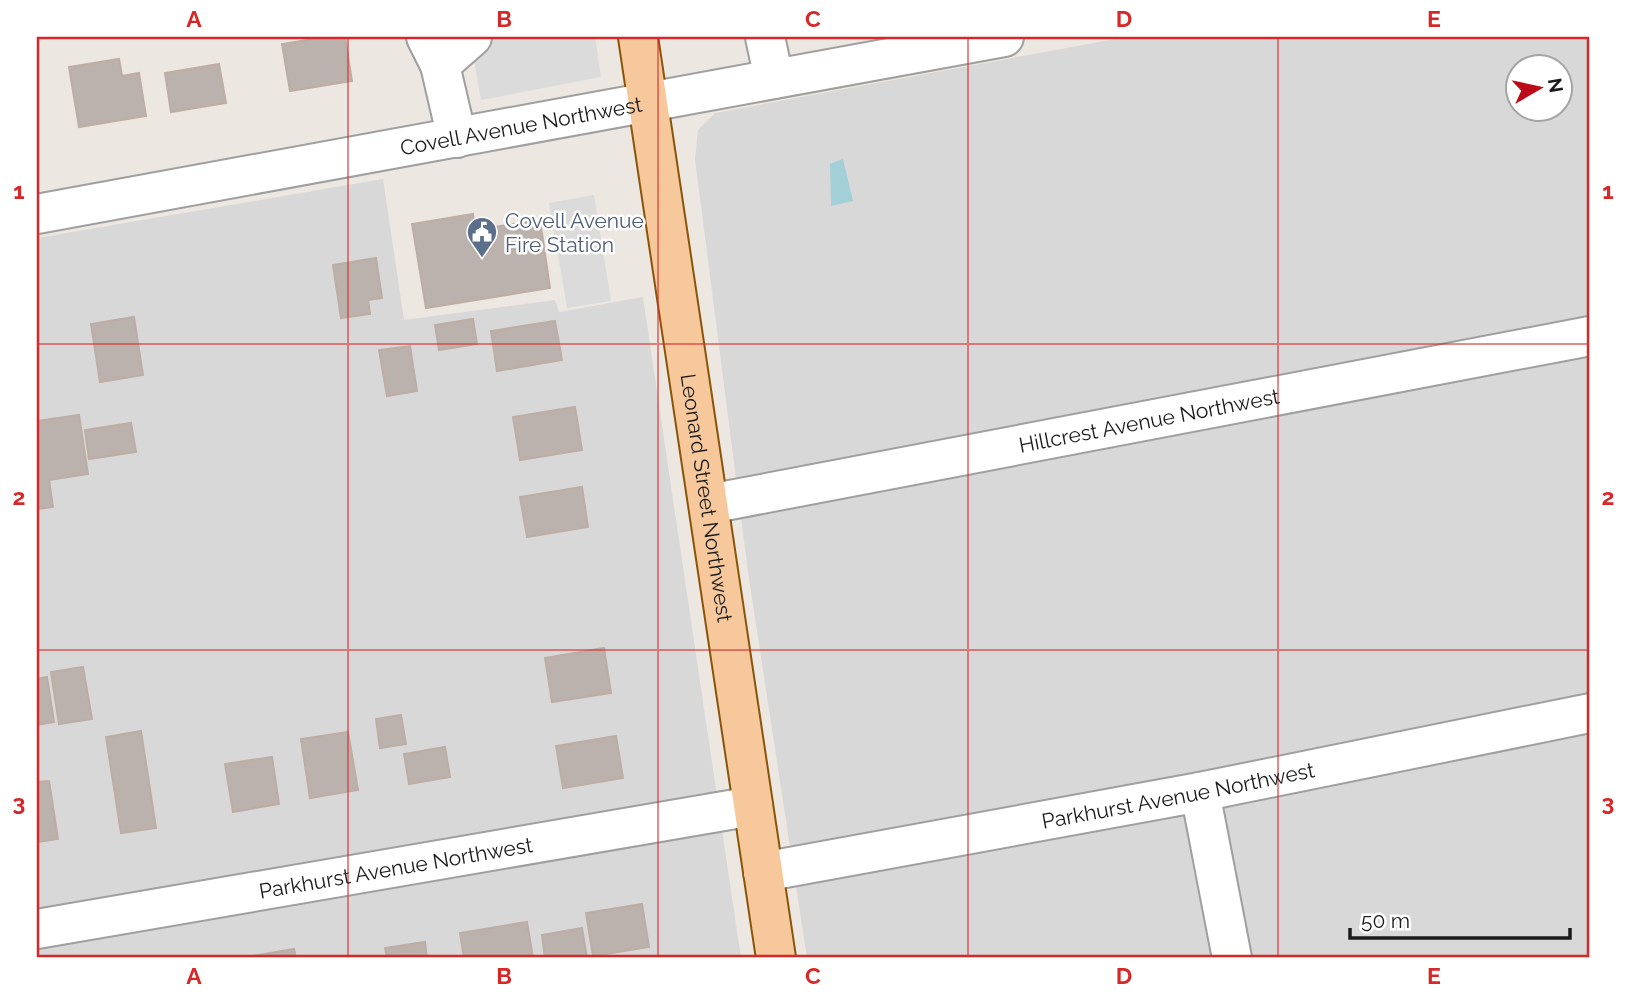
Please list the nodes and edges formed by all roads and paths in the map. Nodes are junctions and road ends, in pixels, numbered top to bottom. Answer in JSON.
{"nodes":[{"id":1,"x":472,"y":37,"type":"edge"},
{"id":2,"x":638,"y":37,"type":"edge"},
{"id":3,"x":765,"y":37,"type":"edge"},
{"id":4,"x":1004,"y":37,"type":"edge"},
{"id":5,"x":433,"y":51,"type":"edge"},
{"id":6,"x":774,"y":79,"type":"junction"},
{"id":7,"x":647,"y":103,"type":"junction"},
{"id":8,"x":457,"y":138,"type":"junction"},
{"id":9,"x":37,"y":214,"type":"edge"},
{"id":10,"x":1590,"y":336,"type":"edge"},
{"id":11,"x":709,"y":504,"type":"junction"},
{"id":12,"x":1590,"y":713,"type":"edge"},
{"id":13,"x":1200,"y":792,"type":"junction"},
{"id":14,"x":753,"y":806,"type":"junction"},
{"id":15,"x":763,"y":872,"type":"junction"},
{"id":16,"x":37,"y":929,"type":"edge"},
{"id":17,"x":776,"y":958,"type":"edge"},
{"id":18,"x":1232,"y":958,"type":"edge"}],
"edges":[{"from":1,"to":5,"type":"street"},
{"from":2,"to":7,"type":"main road","name":"Leonard Street Northwest"},
{"from":3,"to":6,"type":"street"},
{"from":4,"to":6,"type":"street","name":"Covell Avenue Northwest"},
{"from":5,"to":8,"type":"street"},
{"from":6,"to":7,"type":"street","name":"Covell Avenue Northwest"},
{"from":7,"to":8,"type":"street","name":"Covell Avenue Northwest"},
{"from":7,"to":11,"type":"main road","name":"Leonard Street Northwest"},
{"from":8,"to":9,"type":"street","name":"Covell Avenue Northwest"},
{"from":10,"to":11,"type":"street","name":"Hillcrest Avenue Northwest"},
{"from":11,"to":14,"type":"main road","name":"Leonard Street Northwest"},
{"from":12,"to":13,"type":"street","name":"Parkhurst Avenue Northwest"},
{"from":13,"to":15,"type":"street","name":"Parkhurst Avenue Northwest"},
{"from":13,"to":18,"type":"street"},
{"from":14,"to":15,"type":"main road","name":"Leonard Street Northwest"},
{"from":14,"to":16,"type":"street","name":"Parkhurst Avenue Northwest"},
{"from":15,"to":17,"type":"main road","name":"Leonard Street Northwest"}]}
